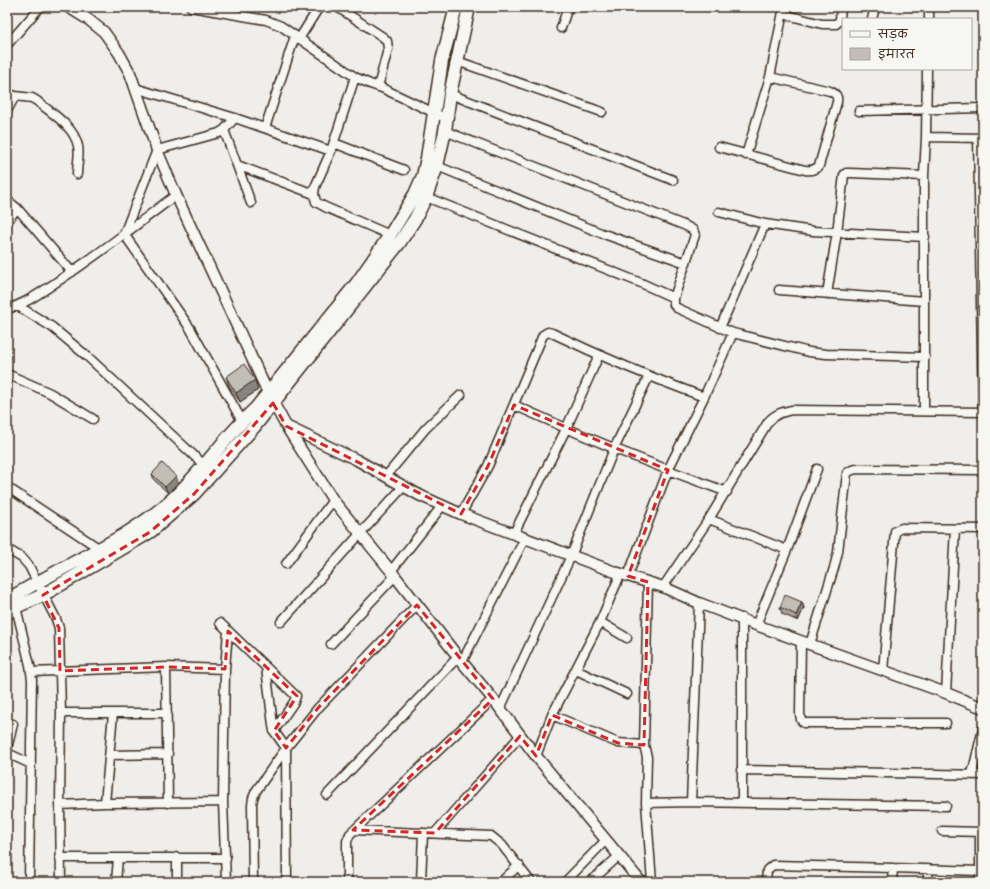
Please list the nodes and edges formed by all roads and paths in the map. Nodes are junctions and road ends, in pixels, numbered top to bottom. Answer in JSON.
{"nodes":[{"id":1,"x":40,"y":7,"type":"edge"},
{"id":2,"x":68,"y":7,"type":"edge"},
{"id":3,"x":191,"y":7,"type":"edge"},
{"id":4,"x":319,"y":7,"type":"edge"},
{"id":5,"x":337,"y":7,"type":"edge"},
{"id":6,"x":456,"y":7,"type":"edge"},
{"id":7,"x":469,"y":7,"type":"edge"},
{"id":8,"x":568,"y":7,"type":"edge"},
{"id":9,"x":841,"y":7,"type":"edge"},
{"id":10,"x":875,"y":7,"type":"edge"},
{"id":11,"x":929,"y":7,"type":"edge"},
{"id":12,"x":783,"y":10,"type":"edge"},
{"id":13,"x":872,"y":18,"type":"edge"},
{"id":14,"x":929,"y":18,"type":"edge"},
{"id":15,"x":561,"y":28,"type":"dead end"},
{"id":16,"x":297,"y":38,"type":"junction"},
{"id":17,"x":7,"y":45,"type":"edge"},
{"id":18,"x":457,"y":61,"type":"junction"},
{"id":19,"x":927,"y":70,"type":"edge"},
{"id":20,"x":355,"y":76,"type":"junction"},
{"id":21,"x":770,"y":77,"type":"junction"},
{"id":22,"x":378,"y":86,"type":"junction"},
{"id":23,"x":135,"y":88,"type":"junction"},
{"id":24,"x":7,"y":93,"type":"edge"},
{"id":25,"x":450,"y":94,"type":"junction"},
{"id":26,"x":15,"y":96,"type":"junction"},
{"id":27,"x":983,"y":108,"type":"edge"},
{"id":28,"x":926,"y":109,"type":"junction"},
{"id":29,"x":7,"y":111,"type":"edge"},
{"id":30,"x":859,"y":111,"type":"dead end"},
{"id":31,"x":602,"y":112,"type":"dead end"},
{"id":32,"x":434,"y":113,"type":"junction"},
{"id":33,"x":234,"y":118,"type":"junction"},
{"id":34,"x":447,"y":119,"type":"junction"},
{"id":35,"x":265,"y":128,"type":"junction"},
{"id":36,"x":224,"y":130,"type":"junction"},
{"id":37,"x":445,"y":131,"type":"junction"},
{"id":38,"x":926,"y":137,"type":"junction"},
{"id":39,"x":981,"y":138,"type":"edge"},
{"id":40,"x":334,"y":143,"type":"junction"},
{"id":41,"x":719,"y":147,"type":"dead end"},
{"id":42,"x":157,"y":150,"type":"junction"},
{"id":43,"x":331,"y":151,"type":"junction"},
{"id":44,"x":746,"y":155,"type":"junction"},
{"id":45,"x":237,"y":165,"type":"junction"},
{"id":46,"x":437,"y":166,"type":"junction"},
{"id":47,"x":404,"y":170,"type":"dead end"},
{"id":48,"x":77,"y":174,"type":"dead end"},
{"id":49,"x":924,"y":176,"type":"junction"},
{"id":50,"x":673,"y":180,"type":"dead end"},
{"id":51,"x":314,"y":194,"type":"junction"},
{"id":52,"x":176,"y":195,"type":"junction"},
{"id":53,"x":426,"y":197,"type":"junction"},
{"id":54,"x":7,"y":200,"type":"edge"},
{"id":55,"x":251,"y":203,"type":"dead end"},
{"id":56,"x":17,"y":208,"type":"junction"},
{"id":57,"x":718,"y":212,"type":"dead end"},
{"id":58,"x":7,"y":222,"type":"edge"},
{"id":59,"x":765,"y":224,"type":"junction"},
{"id":60,"x":837,"y":232,"type":"junction"},
{"id":61,"x":124,"y":234,"type":"junction"},
{"id":62,"x":390,"y":235,"type":"junction"},
{"id":63,"x":925,"y":237,"type":"junction"},
{"id":64,"x":686,"y":263,"type":"junction"},
{"id":65,"x":72,"y":272,"type":"junction"},
{"id":66,"x":780,"y":290,"type":"dead end"},
{"id":67,"x":827,"y":294,"type":"junction"},
{"id":68,"x":674,"y":298,"type":"junction"},
{"id":69,"x":924,"y":300,"type":"junction"},
{"id":70,"x":18,"y":306,"type":"junction"},
{"id":71,"x":7,"y":309,"type":"edge"},
{"id":72,"x":720,"y":328,"type":"junction"},
{"id":73,"x":733,"y":333,"type":"junction"},
{"id":74,"x":599,"y":355,"type":"junction"},
{"id":75,"x":925,"y":357,"type":"junction"},
{"id":76,"x":7,"y":374,"type":"edge"},
{"id":77,"x":649,"y":376,"type":"junction"},
{"id":78,"x":461,"y":395,"type":"dead end"},
{"id":79,"x":704,"y":397,"type":"junction"},
{"id":80,"x":270,"y":398,"type":"junction"},
{"id":81,"x":514,"y":405,"type":"junction"},
{"id":82,"x":924,"y":411,"type":"junction"},
{"id":83,"x":983,"y":412,"type":"edge"},
{"id":84,"x":93,"y":419,"type":"dead end"},
{"id":85,"x":242,"y":421,"type":"junction"},
{"id":86,"x":286,"y":426,"type":"junction"},
{"id":87,"x":566,"y":429,"type":"junction"},
{"id":88,"x":614,"y":449,"type":"junction"},
{"id":89,"x":204,"y":465,"type":"junction"},
{"id":90,"x":817,"y":469,"type":"dead end"},
{"id":91,"x":668,"y":470,"type":"junction"},
{"id":92,"x":983,"y":470,"type":"edge"},
{"id":93,"x":387,"y":476,"type":"junction"},
{"id":94,"x":404,"y":486,"type":"junction"},
{"id":95,"x":7,"y":487,"type":"edge"},
{"id":96,"x":727,"y":492,"type":"junction"},
{"id":97,"x":333,"y":500,"type":"junction"},
{"id":98,"x":442,"y":506,"type":"junction"},
{"id":99,"x":461,"y":514,"type":"junction"},
{"id":100,"x":710,"y":519,"type":"junction"},
{"id":101,"x":955,"y":529,"type":"junction"},
{"id":102,"x":983,"y":529,"type":"edge"},
{"id":103,"x":514,"y":533,"type":"junction"},
{"id":104,"x":360,"y":534,"type":"junction"},
{"id":105,"x":525,"y":538,"type":"junction"},
{"id":106,"x":7,"y":549,"type":"edge"},
{"id":107,"x":100,"y":549,"type":"junction"},
{"id":108,"x":788,"y":550,"type":"junction"},
{"id":109,"x":570,"y":556,"type":"junction"},
{"id":110,"x":286,"y":564,"type":"dead end"},
{"id":111,"x":393,"y":573,"type":"junction"},
{"id":112,"x":625,"y":574,"type":"junction"},
{"id":113,"x":37,"y":582,"type":"junction"},
{"id":114,"x":648,"y":582,"type":"junction"},
{"id":115,"x":663,"y":587,"type":"junction"},
{"id":116,"x":43,"y":595,"type":"junction"},
{"id":117,"x":699,"y":603,"type":"junction"},
{"id":118,"x":417,"y":605,"type":"junction"},
{"id":119,"x":10,"y":607,"type":"edge"},
{"id":120,"x":742,"y":618,"type":"junction"},
{"id":121,"x":281,"y":622,"type":"dead end"},
{"id":122,"x":600,"y":622,"type":"junction"},
{"id":123,"x":220,"y":623,"type":"dead end"},
{"id":124,"x":756,"y":625,"type":"junction"},
{"id":125,"x":228,"y":631,"type":"junction"},
{"id":126,"x":627,"y":638,"type":"dead end"},
{"id":127,"x":806,"y":643,"type":"junction"},
{"id":128,"x":331,"y":644,"type":"dead end"},
{"id":129,"x":460,"y":660,"type":"junction"},
{"id":130,"x":166,"y":667,"type":"junction"},
{"id":131,"x":266,"y":668,"type":"junction"},
{"id":132,"x":225,"y":669,"type":"junction"},
{"id":133,"x":576,"y":670,"type":"junction"},
{"id":134,"x":60,"y":671,"type":"junction"},
{"id":135,"x":883,"y":671,"type":"junction"},
{"id":136,"x":31,"y":672,"type":"junction"},
{"id":137,"x":946,"y":693,"type":"junction"},
{"id":138,"x":627,"y":694,"type":"dead end"},
{"id":139,"x":493,"y":699,"type":"junction"},
{"id":140,"x":983,"y":708,"type":"edge"},
{"id":141,"x":500,"y":709,"type":"junction"},
{"id":142,"x":61,"y":713,"type":"junction"},
{"id":143,"x":113,"y":713,"type":"junction"},
{"id":144,"x":168,"y":713,"type":"junction"},
{"id":145,"x":552,"y":715,"type":"junction"},
{"id":146,"x":946,"y":723,"type":"dead end"},
{"id":147,"x":14,"y":724,"type":"dead end"},
{"id":148,"x":983,"y":729,"type":"edge"},
{"id":149,"x":274,"y":731,"type":"junction"},
{"id":150,"x":520,"y":736,"type":"junction"},
{"id":151,"x":644,"y":745,"type":"junction"},
{"id":152,"x":286,"y":748,"type":"junction"},
{"id":153,"x":7,"y":749,"type":"edge"},
{"id":154,"x":7,"y":753,"type":"edge"},
{"id":155,"x":168,"y":754,"type":"junction"},
{"id":156,"x":110,"y":755,"type":"junction"},
{"id":157,"x":536,"y":756,"type":"junction"},
{"id":158,"x":31,"y":764,"type":"junction"},
{"id":159,"x":741,"y":770,"type":"junction"},
{"id":160,"x":972,"y":774,"type":"junction"},
{"id":161,"x":983,"y":775,"type":"edge"},
{"id":162,"x":327,"y":795,"type":"dead end"},
{"id":163,"x":223,"y":802,"type":"junction"},
{"id":164,"x":691,"y":802,"type":"junction"},
{"id":165,"x":105,"y":803,"type":"junction"},
{"id":166,"x":168,"y":803,"type":"junction"},
{"id":167,"x":646,"y":803,"type":"junction"},
{"id":168,"x":742,"y":803,"type":"junction"},
{"id":169,"x":60,"y":805,"type":"junction"},
{"id":170,"x":946,"y":806,"type":"dead end"},
{"id":171,"x":353,"y":830,"type":"junction"},
{"id":172,"x":942,"y":831,"type":"dead end"},
{"id":173,"x":982,"y":832,"type":"edge"},
{"id":174,"x":423,"y":833,"type":"junction"},
{"id":175,"x":435,"y":833,"type":"junction"},
{"id":176,"x":606,"y":840,"type":"junction"},
{"id":177,"x":619,"y":856,"type":"junction"},
{"id":178,"x":177,"y":857,"type":"junction"},
{"id":179,"x":60,"y":858,"type":"junction"},
{"id":180,"x":118,"y":858,"type":"junction"},
{"id":181,"x":226,"y":858,"type":"junction"},
{"id":182,"x":519,"y":865,"type":"junction"},
{"id":183,"x":893,"y":868,"type":"junction"},
{"id":184,"x":928,"y":869,"type":"junction"},
{"id":185,"x":979,"y":871,"type":"junction"},
{"id":186,"x":530,"y":881,"type":"dead end"},
{"id":187,"x":29,"y":882,"type":"edge"},
{"id":188,"x":61,"y":882,"type":"edge"},
{"id":189,"x":116,"y":882,"type":"edge"},
{"id":190,"x":177,"y":882,"type":"edge"},
{"id":191,"x":226,"y":882,"type":"edge"},
{"id":192,"x":253,"y":882,"type":"edge"},
{"id":193,"x":287,"y":882,"type":"edge"},
{"id":194,"x":347,"y":882,"type":"edge"},
{"id":195,"x":422,"y":882,"type":"edge"},
{"id":196,"x":501,"y":882,"type":"edge"},
{"id":197,"x":565,"y":882,"type":"edge"},
{"id":198,"x":590,"y":882,"type":"edge"},
{"id":199,"x":641,"y":882,"type":"edge"},
{"id":200,"x":652,"y":882,"type":"edge"},
{"id":201,"x":766,"y":882,"type":"edge"},
{"id":202,"x":892,"y":882,"type":"edge"},
{"id":203,"x":928,"y":882,"type":"edge"},
{"id":204,"x":980,"y":882,"type":"edge"}],
"edges":[{"from":1,"to":17,"type":"street"},
{"from":2,"to":23,"type":"street"},
{"from":3,"to":16,"type":"street"},
{"from":4,"to":16,"type":"street"},
{"from":5,"to":22,"type":"street"},
{"from":6,"to":32,"type":"main road"},
{"from":7,"to":18,"type":"main road"},
{"from":8,"to":15,"type":"street"},
{"from":9,"to":12,"type":"street"},
{"from":10,"to":13,"type":"street"},
{"from":11,"to":14,"type":"street"},
{"from":12,"to":21,"type":"street"},
{"from":16,"to":20,"type":"street"},
{"from":16,"to":35,"type":"street"},
{"from":18,"to":25,"type":"main road"},
{"from":18,"to":31,"type":"street"},
{"from":19,"to":28,"type":"street"},
{"from":20,"to":22,"type":"street"},
{"from":20,"to":40,"type":"street"},
{"from":21,"to":44,"type":"street"},
{"from":21,"to":44,"type":"street"},
{"from":22,"to":32,"type":"street"},
{"from":23,"to":33,"type":"street"},
{"from":23,"to":42,"type":"street"},
{"from":24,"to":26,"type":"street"},
{"from":25,"to":34,"type":"main road"},
{"from":25,"to":50,"type":"street"},
{"from":26,"to":29,"type":"street"},
{"from":26,"to":48,"type":"street"},
{"from":27,"to":28,"type":"street"},
{"from":28,"to":30,"type":"street"},
{"from":28,"to":38,"type":"street"},
{"from":32,"to":34,"type":"street"},
{"from":32,"to":62,"type":"main road"},
{"from":33,"to":35,"type":"street"},
{"from":33,"to":36,"type":"street"},
{"from":34,"to":37,"type":"main road"},
{"from":35,"to":43,"type":"street"},
{"from":36,"to":42,"type":"street"},
{"from":36,"to":45,"type":"street"},
{"from":37,"to":46,"type":"main road"},
{"from":37,"to":64,"type":"street"},
{"from":38,"to":39,"type":"street"},
{"from":38,"to":49,"type":"street"},
{"from":39,"to":83,"type":"street"},
{"from":40,"to":43,"type":"street"},
{"from":40,"to":47,"type":"street"},
{"from":41,"to":44,"type":"street"},
{"from":42,"to":52,"type":"street"},
{"from":42,"to":61,"type":"street"},
{"from":43,"to":51,"type":"street"},
{"from":45,"to":51,"type":"street"},
{"from":45,"to":55,"type":"street"},
{"from":46,"to":53,"type":"main road"},
{"from":46,"to":64,"type":"street"},
{"from":49,"to":60,"type":"street"},
{"from":49,"to":63,"type":"street"},
{"from":51,"to":62,"type":"street"},
{"from":52,"to":61,"type":"street"},
{"from":52,"to":80,"type":"street"},
{"from":53,"to":68,"type":"street"},
{"from":53,"to":80,"type":"main road"},
{"from":54,"to":56,"type":"street"},
{"from":56,"to":58,"type":"street"},
{"from":56,"to":65,"type":"street"},
{"from":57,"to":59,"type":"street"},
{"from":59,"to":60,"type":"street"},
{"from":59,"to":72,"type":"street"},
{"from":60,"to":63,"type":"street"},
{"from":60,"to":67,"type":"street"},
{"from":61,"to":65,"type":"street"},
{"from":61,"to":85,"type":"street"},
{"from":62,"to":80,"type":"main road"},
{"from":63,"to":69,"type":"street"},
{"from":64,"to":68,"type":"street"},
{"from":65,"to":70,"type":"street"},
{"from":66,"to":67,"type":"street"},
{"from":67,"to":69,"type":"street"},
{"from":68,"to":72,"type":"street"},
{"from":69,"to":75,"type":"street"},
{"from":70,"to":71,"type":"street"},
{"from":70,"to":89,"type":"street"},
{"from":72,"to":73,"type":"street"},
{"from":73,"to":75,"type":"street"},
{"from":73,"to":79,"type":"street"},
{"from":74,"to":77,"type":"street"},
{"from":74,"to":81,"type":"street"},
{"from":74,"to":87,"type":"street"},
{"from":75,"to":82,"type":"street"},
{"from":76,"to":84,"type":"street"},
{"from":77,"to":79,"type":"street"},
{"from":77,"to":88,"type":"street"},
{"from":78,"to":93,"type":"street"},
{"from":79,"to":91,"type":"street"},
{"from":80,"to":85,"type":"main road"},
{"from":80,"to":86,"type":"street"},
{"from":80,"to":116,"type":"main road"},
{"from":81,"to":87,"type":"street"},
{"from":81,"to":99,"type":"street"},
{"from":82,"to":83,"type":"street"},
{"from":82,"to":96,"type":"street"},
{"from":85,"to":89,"type":"main road"},
{"from":86,"to":93,"type":"street"},
{"from":86,"to":97,"type":"street"},
{"from":87,"to":88,"type":"street"},
{"from":87,"to":103,"type":"street"},
{"from":88,"to":91,"type":"street"},
{"from":88,"to":109,"type":"street"},
{"from":89,"to":107,"type":"main road"},
{"from":90,"to":108,"type":"street"},
{"from":91,"to":96,"type":"street"},
{"from":91,"to":112,"type":"street"},
{"from":92,"to":127,"type":"street"},
{"from":93,"to":94,"type":"street"},
{"from":94,"to":98,"type":"street"},
{"from":94,"to":104,"type":"street"},
{"from":95,"to":107,"type":"street"},
{"from":96,"to":100,"type":"street"},
{"from":97,"to":104,"type":"street"},
{"from":97,"to":110,"type":"street"},
{"from":98,"to":99,"type":"street"},
{"from":98,"to":111,"type":"street"},
{"from":99,"to":103,"type":"street"},
{"from":100,"to":108,"type":"street"},
{"from":100,"to":115,"type":"street"},
{"from":101,"to":102,"type":"street"},
{"from":101,"to":135,"type":"street"},
{"from":101,"to":137,"type":"street"},
{"from":103,"to":105,"type":"street"},
{"from":104,"to":111,"type":"street"},
{"from":104,"to":121,"type":"street"},
{"from":105,"to":109,"type":"street"},
{"from":105,"to":129,"type":"street"},
{"from":106,"to":113,"type":"street"},
{"from":107,"to":113,"type":"main road"},
{"from":108,"to":124,"type":"street"},
{"from":109,"to":112,"type":"street"},
{"from":109,"to":141,"type":"street"},
{"from":111,"to":118,"type":"street"},
{"from":111,"to":128,"type":"street"},
{"from":112,"to":114,"type":"street"},
{"from":112,"to":122,"type":"street"},
{"from":113,"to":116,"type":"street"},
{"from":113,"to":119,"type":"main road"},
{"from":114,"to":115,"type":"street"},
{"from":114,"to":151,"type":"street"},
{"from":115,"to":117,"type":"street"},
{"from":116,"to":119,"type":"main road"},
{"from":116,"to":134,"type":"street"},
{"from":117,"to":120,"type":"street"},
{"from":117,"to":164,"type":"street"},
{"from":118,"to":129,"type":"street"},
{"from":118,"to":152,"type":"street"},
{"from":119,"to":136,"type":"street"},
{"from":120,"to":124,"type":"street"},
{"from":120,"to":159,"type":"street"},
{"from":122,"to":126,"type":"street"},
{"from":122,"to":133,"type":"street"},
{"from":123,"to":125,"type":"street"},
{"from":124,"to":127,"type":"street"},
{"from":125,"to":131,"type":"street"},
{"from":125,"to":132,"type":"street"},
{"from":127,"to":135,"type":"street"},
{"from":127,"to":146,"type":"street"},
{"from":129,"to":139,"type":"street"},
{"from":129,"to":162,"type":"street"},
{"from":130,"to":132,"type":"street"},
{"from":130,"to":134,"type":"street"},
{"from":130,"to":144,"type":"street"},
{"from":131,"to":149,"type":"street"},
{"from":131,"to":149,"type":"street"},
{"from":132,"to":163,"type":"street"},
{"from":133,"to":138,"type":"street"},
{"from":133,"to":145,"type":"street"},
{"from":134,"to":136,"type":"street"},
{"from":134,"to":142,"type":"street"},
{"from":135,"to":137,"type":"street"},
{"from":136,"to":158,"type":"street"},
{"from":137,"to":140,"type":"street"},
{"from":139,"to":141,"type":"street"},
{"from":139,"to":171,"type":"street"},
{"from":141,"to":150,"type":"street"},
{"from":142,"to":143,"type":"street"},
{"from":142,"to":169,"type":"street"},
{"from":143,"to":144,"type":"street"},
{"from":143,"to":156,"type":"street"},
{"from":144,"to":155,"type":"street"},
{"from":145,"to":151,"type":"street"},
{"from":145,"to":157,"type":"street"},
{"from":147,"to":153,"type":"street"},
{"from":148,"to":160,"type":"street"},
{"from":149,"to":152,"type":"street"},
{"from":150,"to":157,"type":"street"},
{"from":150,"to":175,"type":"street"},
{"from":151,"to":167,"type":"street"},
{"from":152,"to":192,"type":"street"},
{"from":152,"to":193,"type":"street"},
{"from":154,"to":158,"type":"street"},
{"from":155,"to":156,"type":"street"},
{"from":155,"to":166,"type":"street"},
{"from":156,"to":165,"type":"street"},
{"from":157,"to":176,"type":"street"},
{"from":158,"to":187,"type":"street"},
{"from":159,"to":160,"type":"street"},
{"from":159,"to":168,"type":"street"},
{"from":160,"to":161,"type":"street"},
{"from":163,"to":166,"type":"street"},
{"from":163,"to":181,"type":"street"},
{"from":164,"to":167,"type":"street"},
{"from":164,"to":168,"type":"street"},
{"from":165,"to":166,"type":"street"},
{"from":165,"to":169,"type":"street"},
{"from":167,"to":200,"type":"street"},
{"from":168,"to":170,"type":"street"},
{"from":169,"to":179,"type":"street"},
{"from":171,"to":174,"type":"street"},
{"from":171,"to":194,"type":"street"},
{"from":172,"to":173,"type":"street"},
{"from":173,"to":185,"type":"street"},
{"from":174,"to":175,"type":"street"},
{"from":174,"to":195,"type":"street"},
{"from":175,"to":182,"type":"street"},
{"from":176,"to":177,"type":"street"},
{"from":176,"to":197,"type":"street"},
{"from":177,"to":198,"type":"street"},
{"from":177,"to":199,"type":"street"},
{"from":178,"to":180,"type":"street"},
{"from":178,"to":181,"type":"street"},
{"from":178,"to":190,"type":"street"},
{"from":179,"to":180,"type":"street"},
{"from":179,"to":188,"type":"street"},
{"from":180,"to":189,"type":"street"},
{"from":181,"to":191,"type":"street"},
{"from":182,"to":186,"type":"street"},
{"from":182,"to":196,"type":"street"},
{"from":183,"to":184,"type":"street"},
{"from":183,"to":201,"type":"street"},
{"from":183,"to":202,"type":"street"},
{"from":184,"to":185,"type":"street"},
{"from":184,"to":203,"type":"street"},
{"from":185,"to":204,"type":"street"}]}
